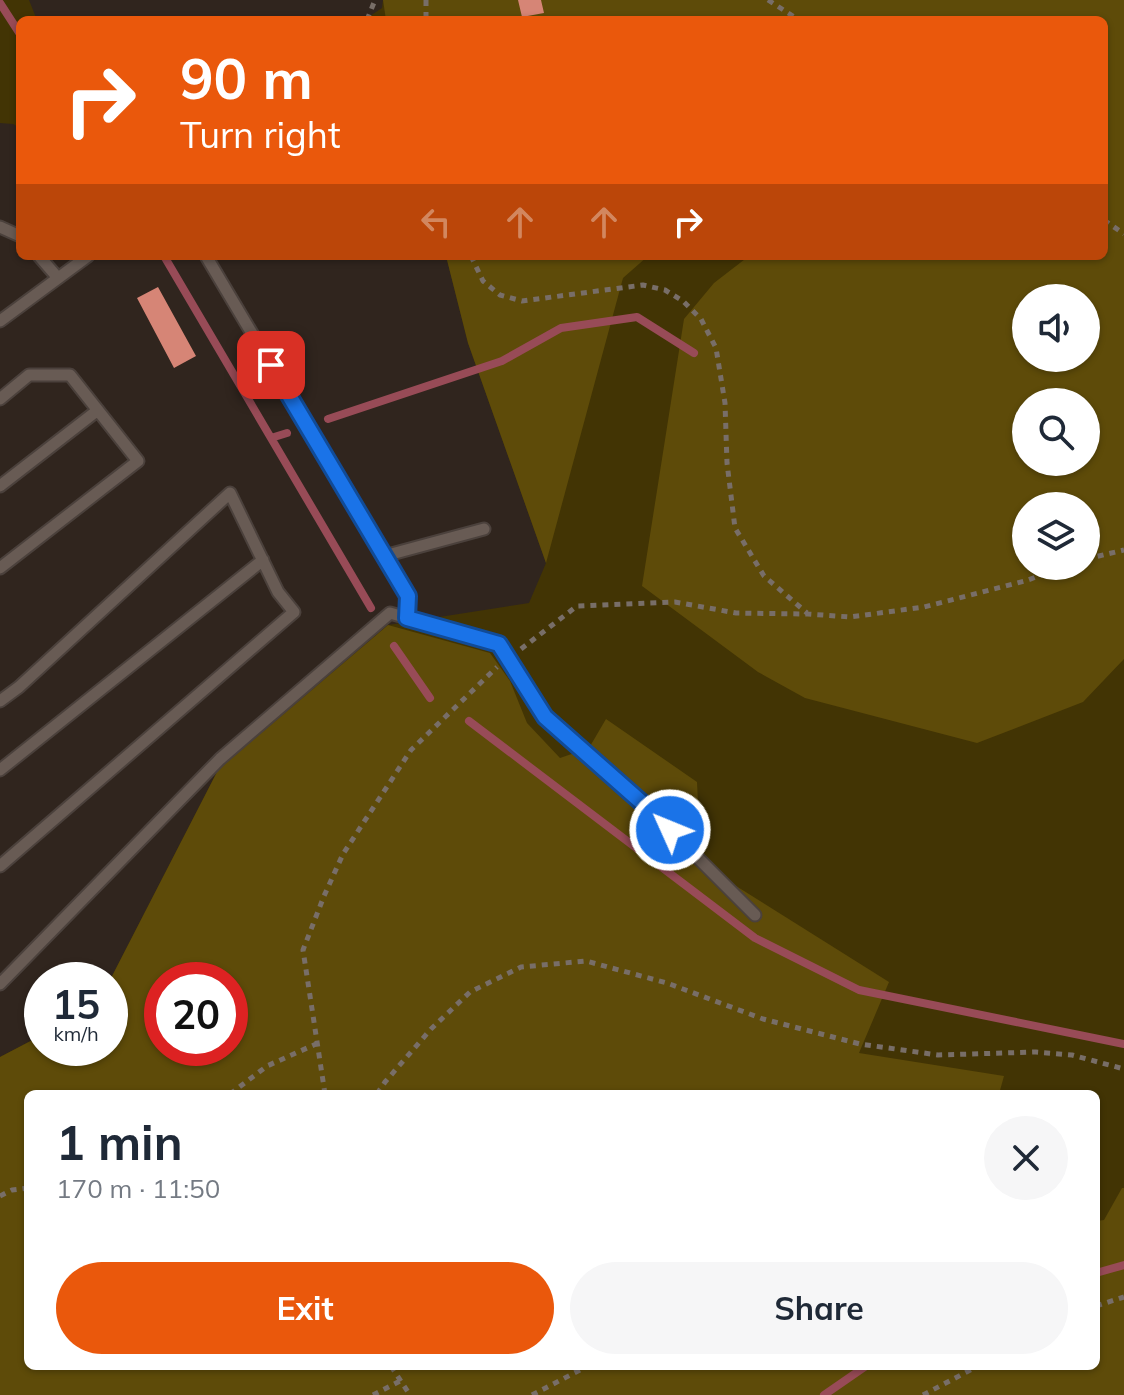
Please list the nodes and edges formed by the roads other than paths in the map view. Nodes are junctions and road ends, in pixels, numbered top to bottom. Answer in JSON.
{"nodes":[{"id":1,"x":42,"y":260,"type":"edge"},
{"id":2,"x":83,"y":260,"type":"edge"},
{"id":3,"x":208,"y":260,"type":"edge"},
{"id":4,"x":58,"y":278,"type":"junction"},
{"id":5,"x":0,"y":321,"type":"edge"},
{"id":6,"x":0,"y":399,"type":"edge"},
{"id":7,"x":98,"y":410,"type":"junction"},
{"id":8,"x":0,"y":486,"type":"edge"},
{"id":9,"x":484,"y":529,"type":"dead end"},
{"id":10,"x":384,"y":556,"type":"junction"},
{"id":11,"x":263,"y":560,"type":"junction"},
{"id":12,"x":0,"y":568,"type":"edge"},
{"id":13,"x":407,"y":618,"type":"junction"},
{"id":14,"x":0,"y":701,"type":"edge"},
{"id":15,"x":0,"y":770,"type":"edge"},
{"id":16,"x":0,"y":866,"type":"edge"},
{"id":17,"x":755,"y":915,"type":"dead end"},
{"id":18,"x":0,"y":984,"type":"edge"}],
"edges":[{"from":1,"to":4,"type":"lane"},
{"from":2,"to":4,"type":"lane"},
{"from":3,"to":10,"type":"lane"},
{"from":4,"to":5,"type":"lane"},
{"from":6,"to":7,"type":"lane"},
{"from":7,"to":8,"type":"lane"},
{"from":7,"to":12,"type":"lane"},
{"from":9,"to":10,"type":"lane"},
{"from":10,"to":13,"type":"lane"},
{"from":11,"to":14,"type":"lane"},
{"from":11,"to":15,"type":"lane"},
{"from":11,"to":16,"type":"lane"},
{"from":13,"to":17,"type":"lane"},
{"from":13,"to":18,"type":"lane"}]}
